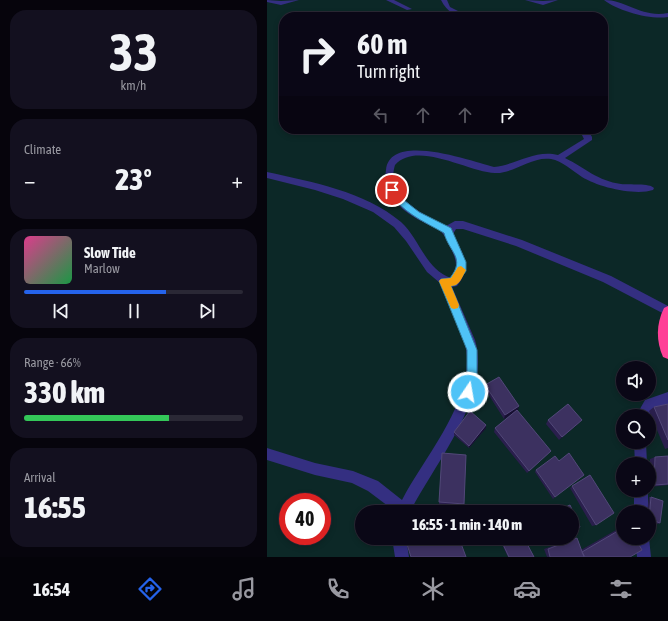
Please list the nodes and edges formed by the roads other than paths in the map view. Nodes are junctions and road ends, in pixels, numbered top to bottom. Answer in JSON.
{"nodes":[{"id":1,"x":268,"y":0,"type":"edge"},
{"id":2,"x":297,"y":0,"type":"edge"},
{"id":3,"x":389,"y":0,"type":"edge"},
{"id":4,"x":404,"y":0,"type":"edge"},
{"id":5,"x":444,"y":0,"type":"edge"},
{"id":6,"x":528,"y":0,"type":"edge"},
{"id":7,"x":555,"y":0,"type":"edge"},
{"id":8,"x":607,"y":0,"type":"edge"},
{"id":9,"x":409,"y":9,"type":"junction"},
{"id":10,"x":410,"y":12,"type":"edge"},
{"id":11,"x":456,"y":12,"type":"edge"},
{"id":12,"x":668,"y":14,"type":"edge"},
{"id":13,"x":586,"y":134,"type":"edge"},
{"id":14,"x":559,"y":158,"type":"junction"},
{"id":15,"x":267,"y":175,"type":"edge"},
{"id":16,"x":650,"y":188,"type":"dead end"},
{"id":17,"x":448,"y":231,"type":"junction"},
{"id":18,"x":444,"y":281,"type":"junction"},
{"id":19,"x":668,"y":311,"type":"edge"},
{"id":20,"x":666,"y":339,"type":"edge"},
{"id":21,"x":668,"y":353,"type":"edge"},
{"id":22,"x":668,"y":398,"type":"edge"},
{"id":23,"x":646,"y":409,"type":"edge"},
{"id":24,"x":267,"y":454,"type":"edge"},
{"id":25,"x":396,"y":505,"type":"edge"},
{"id":26,"x":406,"y":505,"type":"edge"},
{"id":27,"x":400,"y":545,"type":"edge"},
{"id":28,"x":643,"y":545,"type":"edge"},
{"id":29,"x":402,"y":557,"type":"edge"},
{"id":30,"x":644,"y":557,"type":"edge"}],
"edges":[{"from":1,"to":2,"type":"street"},
{"from":3,"to":9,"type":"street"},
{"from":4,"to":9,"type":"street"},
{"from":5,"to":11,"type":"street"},
{"from":6,"to":7,"type":"street"},
{"from":8,"to":12,"type":"street"},
{"from":9,"to":10,"type":"street"},
{"from":13,"to":14,"type":"street"},
{"from":14,"to":16,"type":"street"},
{"from":14,"to":17,"type":"street"},
{"from":15,"to":18,"type":"street"},
{"from":17,"to":18,"type":"street"},
{"from":17,"to":19,"type":"street"},
{"from":18,"to":26,"type":"street"},
{"from":19,"to":20,"type":"highway"},
{"from":20,"to":21,"type":"highway"},
{"from":22,"to":23,"type":"street"},
{"from":24,"to":25,"type":"street"},
{"from":27,"to":29,"type":"street"},
{"from":28,"to":30,"type":"street"}]}
